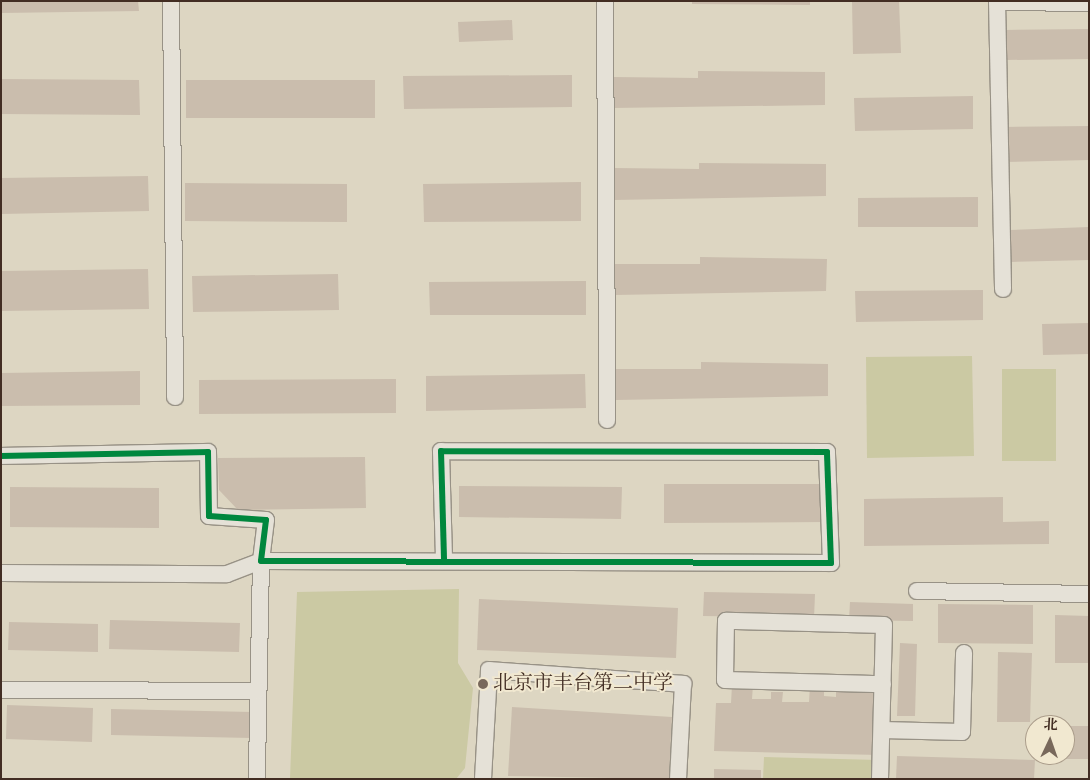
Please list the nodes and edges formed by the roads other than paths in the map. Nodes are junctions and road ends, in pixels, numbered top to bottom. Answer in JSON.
{"nodes":[{"id":1,"x":171,"y":1,"type":"edge"},
{"id":2,"x":605,"y":1,"type":"edge"},
{"id":3,"x":997,"y":2,"type":"edge"},
{"id":4,"x":1089,"y":3,"type":"edge"},
{"id":5,"x":1003,"y":288,"type":"dead end"},
{"id":6,"x":175,"y":397,"type":"dead end"},
{"id":7,"x":607,"y":420,"type":"dead end"},
{"id":8,"x":1,"y":456,"type":"edge"},
{"id":9,"x":261,"y":561,"type":"junction"},
{"id":10,"x":444,"y":561,"type":"junction"},
{"id":11,"x":1,"y":573,"type":"edge"},
{"id":12,"x":916,"y":591,"type":"dead end"},
{"id":13,"x":1089,"y":594,"type":"edge"},
{"id":14,"x":964,"y":653,"type":"dead end"},
{"id":15,"x":883,"y":684,"type":"junction"},
{"id":16,"x":1,"y":690,"type":"edge"},
{"id":17,"x":258,"y":691,"type":"junction"},
{"id":18,"x":882,"y":730,"type":"junction"},
{"id":19,"x":257,"y":779,"type":"edge"},
{"id":20,"x":483,"y":779,"type":"edge"},
{"id":21,"x":678,"y":779,"type":"edge"},
{"id":22,"x":880,"y":779,"type":"edge"}],
"edges":[{"from":1,"to":6,"type":"street"},
{"from":2,"to":7,"type":"street"},
{"from":3,"to":4,"type":"street"},
{"from":3,"to":5,"type":"street"},
{"from":8,"to":9,"type":"street"},
{"from":9,"to":10,"type":"street"},
{"from":9,"to":11,"type":"street"},
{"from":9,"to":17,"type":"street"},
{"from":10,"to":10,"type":"street"},
{"from":12,"to":13,"type":"street"},
{"from":14,"to":18,"type":"street"},
{"from":15,"to":15,"type":"street"},
{"from":15,"to":18,"type":"street"},
{"from":16,"to":17,"type":"street"},
{"from":17,"to":19,"type":"street"},
{"from":18,"to":22,"type":"street"},
{"from":20,"to":21,"type":"street"}]}
